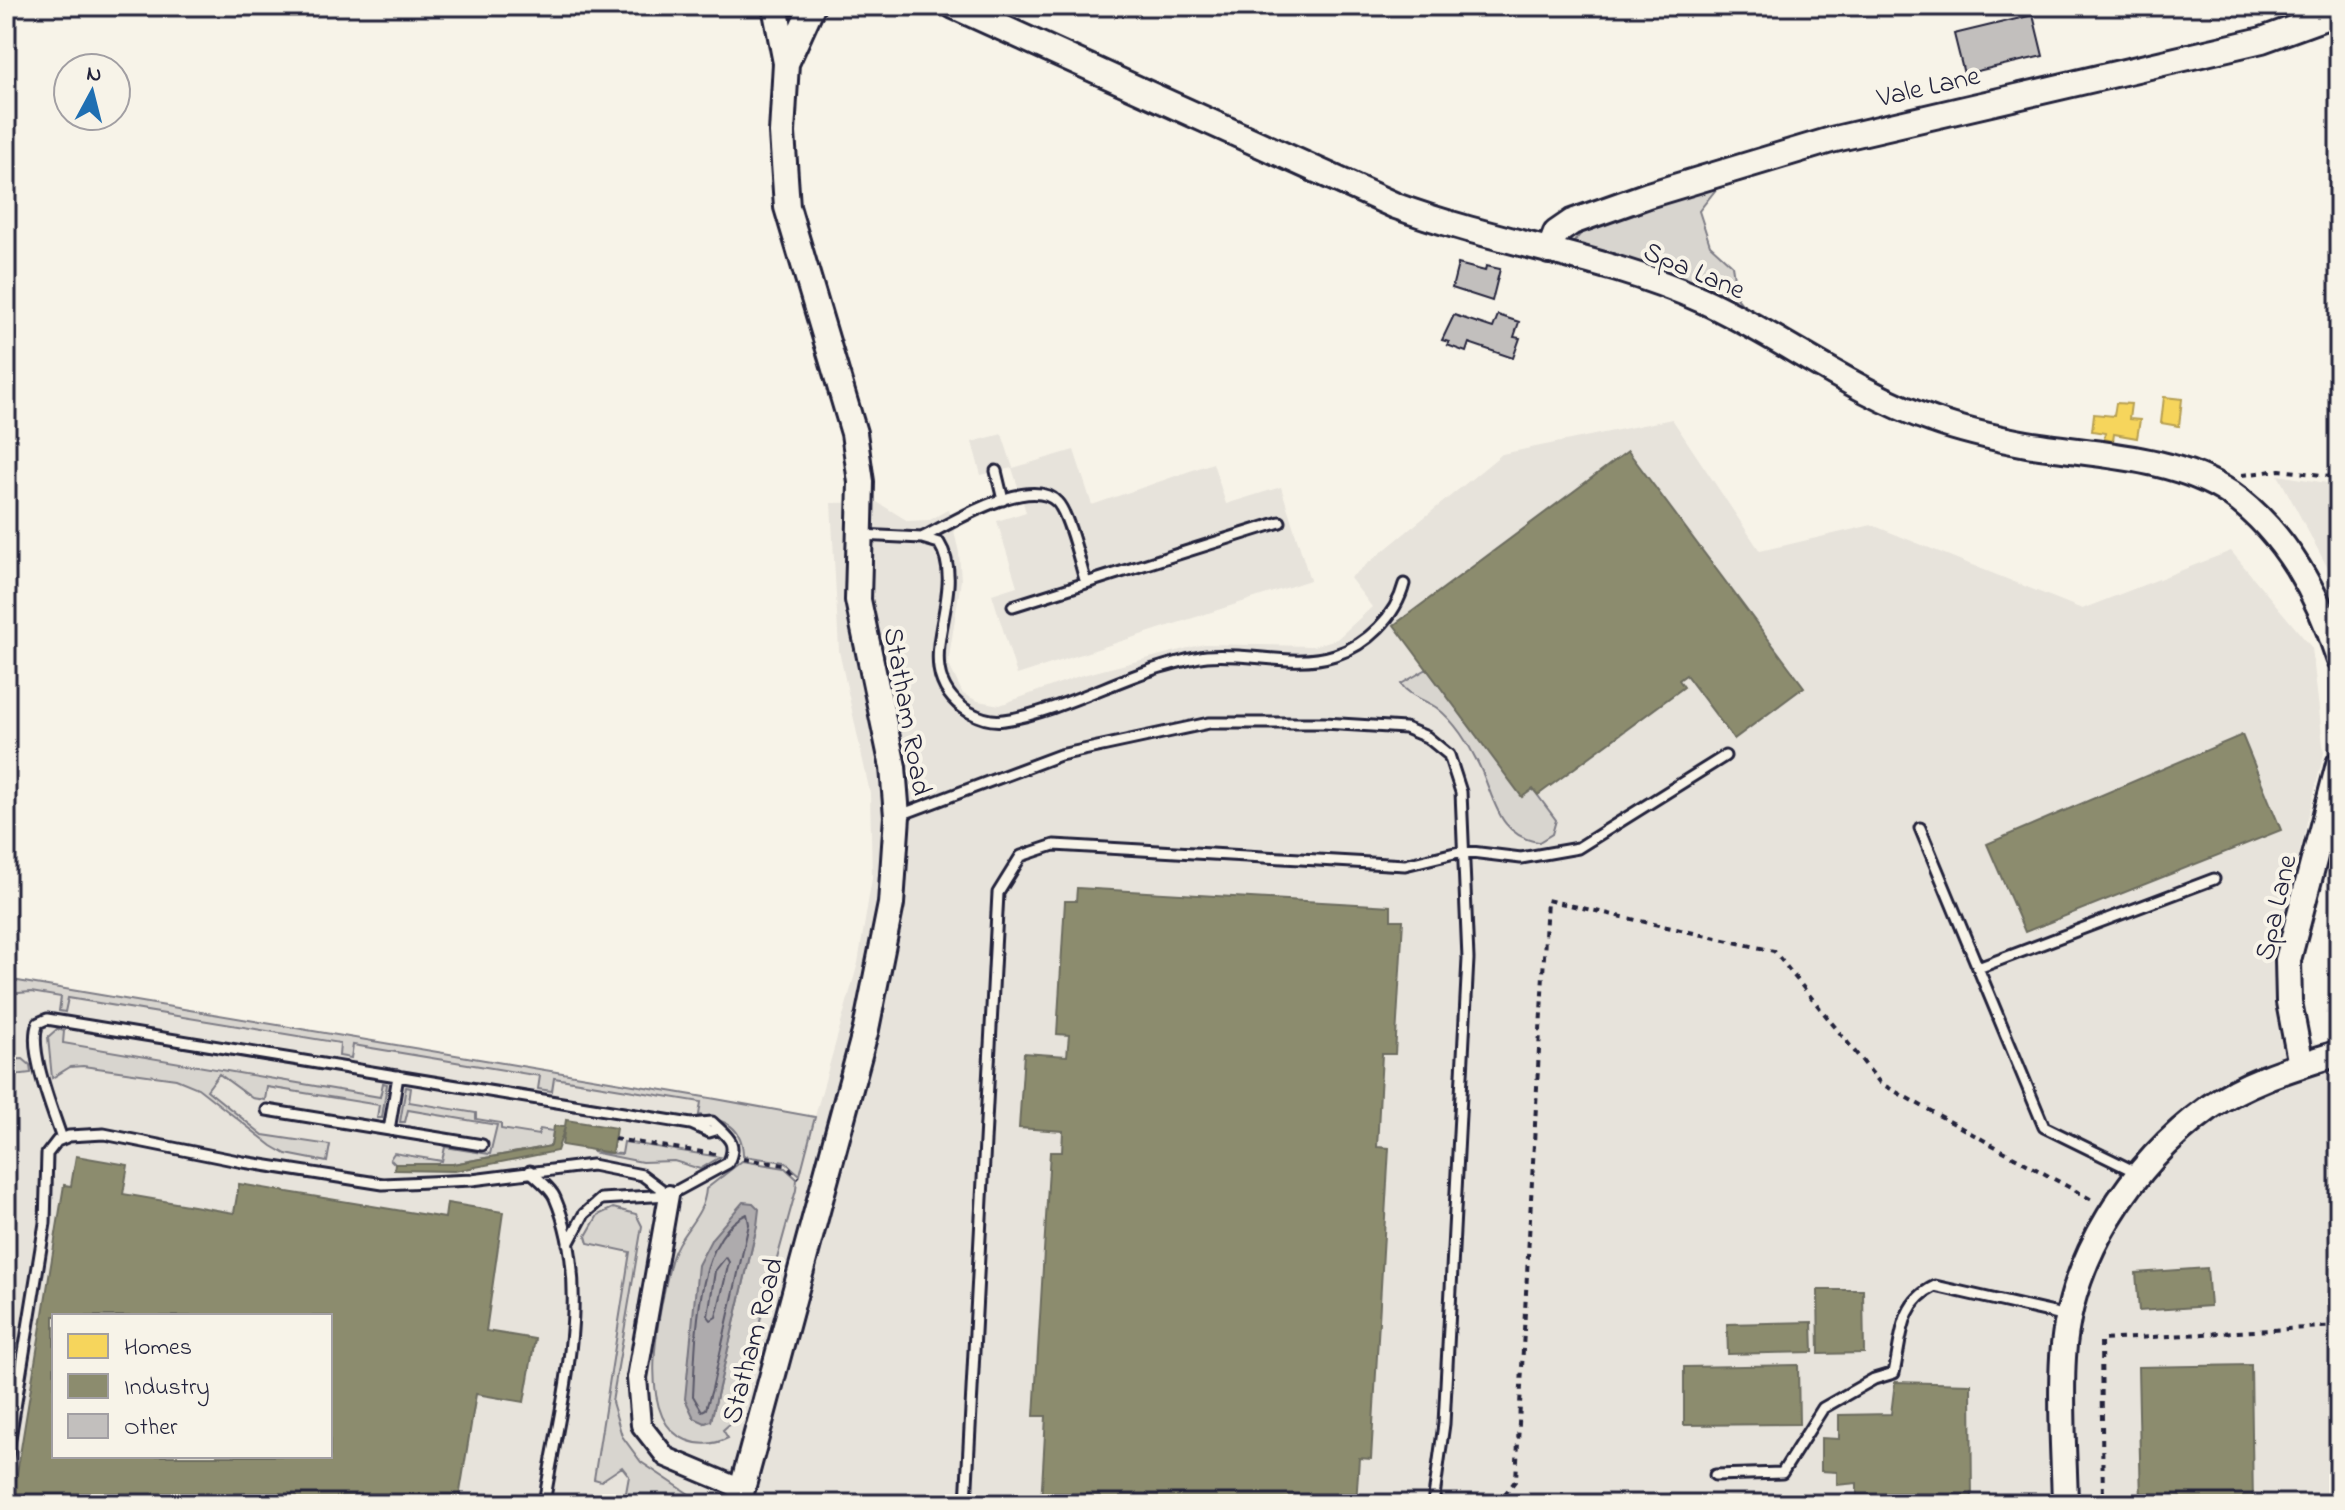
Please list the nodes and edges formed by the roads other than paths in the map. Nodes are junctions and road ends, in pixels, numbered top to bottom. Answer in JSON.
{"nodes":[{"id":1,"x":775,"y":6,"type":"edge"},
{"id":2,"x":812,"y":6,"type":"edge"},
{"id":3,"x":954,"y":6,"type":"edge"},
{"id":4,"x":2339,"y":12,"type":"edge"},
{"id":5,"x":786,"y":63,"type":"junction"},
{"id":6,"x":1549,"y":251,"type":"junction"},
{"id":7,"x":996,"y":471,"type":"dead end"},
{"id":8,"x":1003,"y":500,"type":"junction"},
{"id":9,"x":1280,"y":522,"type":"dead end"},
{"id":10,"x":860,"y":535,"type":"junction"},
{"id":11,"x":922,"y":538,"type":"junction"},
{"id":12,"x":1086,"y":583,"type":"junction"},
{"id":13,"x":1404,"y":584,"type":"dead end"},
{"id":14,"x":1013,"y":606,"type":"dead end"},
{"id":15,"x":2339,"y":658,"type":"edge"},
{"id":16,"x":1725,"y":756,"type":"dead end"},
{"id":17,"x":2339,"y":764,"type":"edge"},
{"id":18,"x":897,"y":816,"type":"junction"},
{"id":19,"x":1920,"y":828,"type":"dead end"},
{"id":20,"x":1463,"y":851,"type":"junction"},
{"id":21,"x":2214,"y":879,"type":"dead end"},
{"id":22,"x":1978,"y":968,"type":"junction"},
{"id":23,"x":2339,"y":1053,"type":"edge"},
{"id":24,"x":2301,"y":1065,"type":"junction"},
{"id":25,"x":398,"y":1076,"type":"junction"},
{"id":26,"x":267,"y":1110,"type":"dead end"},
{"id":27,"x":389,"y":1130,"type":"junction"},
{"id":28,"x":62,"y":1139,"type":"junction"},
{"id":29,"x":482,"y":1145,"type":"dead end"},
{"id":30,"x":530,"y":1171,"type":"junction"},
{"id":31,"x":2142,"y":1175,"type":"junction"},
{"id":32,"x":669,"y":1195,"type":"junction"},
{"id":33,"x":568,"y":1244,"type":"junction"},
{"id":34,"x":2070,"y":1316,"type":"junction"},
{"id":35,"x":6,"y":1463,"type":"edge"},
{"id":36,"x":1715,"y":1475,"type":"dead end"},
{"id":37,"x":740,"y":1496,"type":"edge"},
{"id":38,"x":544,"y":1504,"type":"edge"},
{"id":39,"x":966,"y":1504,"type":"edge"},
{"id":40,"x":1433,"y":1504,"type":"edge"},
{"id":41,"x":2065,"y":1504,"type":"edge"}],
"edges":[{"from":1,"to":5,"type":"street","name":"Statham Road"},
{"from":2,"to":5,"type":"street","name":"Statham Road"},
{"from":3,"to":6,"type":"street","name":"Spa Lane"},
{"from":4,"to":6,"type":"street","name":"Vale Lane"},
{"from":5,"to":10,"type":"street","name":"Statham Road"},
{"from":6,"to":15,"type":"street","name":"Spa Lane"},
{"from":7,"to":8,"type":"lane"},
{"from":8,"to":11,"type":"lane"},
{"from":8,"to":12,"type":"lane"},
{"from":9,"to":12,"type":"lane"},
{"from":10,"to":11,"type":"lane"},
{"from":10,"to":18,"type":"street","name":"Statham Road"},
{"from":11,"to":13,"type":"lane"},
{"from":12,"to":14,"type":"lane"},
{"from":16,"to":20,"type":"lane"},
{"from":17,"to":24,"type":"street","name":"Spa Lane"},
{"from":18,"to":20,"type":"lane"},
{"from":18,"to":37,"type":"street","name":"Statham Road"},
{"from":19,"to":22,"type":"lane"},
{"from":20,"to":39,"type":"lane"},
{"from":20,"to":40,"type":"lane"},
{"from":21,"to":22,"type":"lane"},
{"from":22,"to":31,"type":"lane"},
{"from":23,"to":24,"type":"street"},
{"from":24,"to":31,"type":"street"},
{"from":25,"to":27,"type":"lane"},
{"from":25,"to":28,"type":"lane"},
{"from":25,"to":32,"type":"lane"},
{"from":26,"to":27,"type":"lane"},
{"from":27,"to":29,"type":"lane"},
{"from":28,"to":30,"type":"lane"},
{"from":28,"to":35,"type":"lane"},
{"from":30,"to":32,"type":"lane"},
{"from":30,"to":33,"type":"lane"},
{"from":31,"to":34,"type":"street"},
{"from":32,"to":33,"type":"lane"},
{"from":32,"to":37,"type":"street"},
{"from":33,"to":38,"type":"lane"},
{"from":34,"to":36,"type":"lane"},
{"from":34,"to":41,"type":"street"}]}
